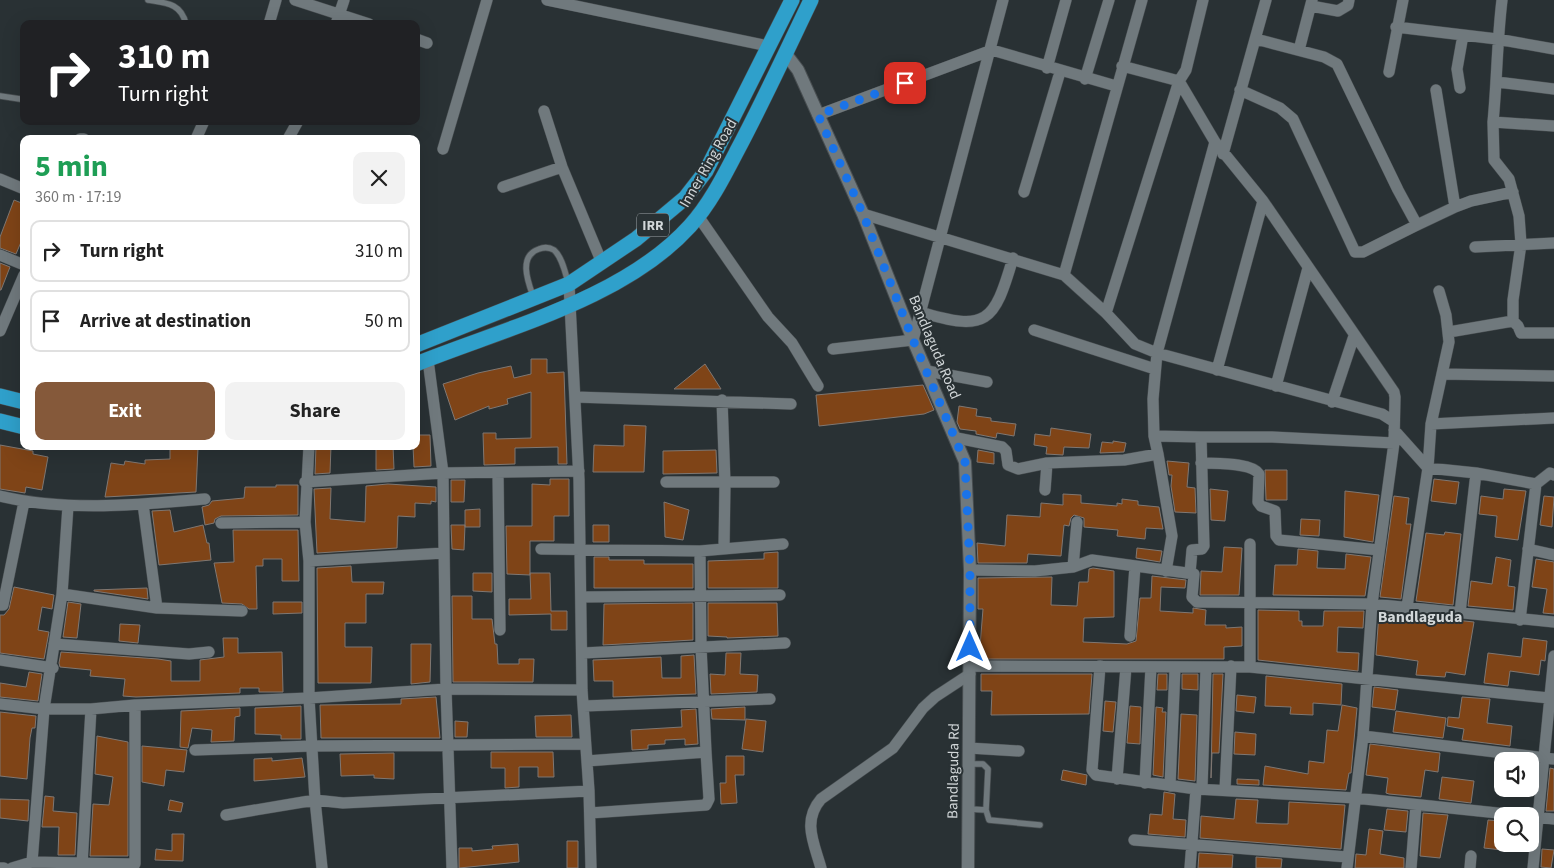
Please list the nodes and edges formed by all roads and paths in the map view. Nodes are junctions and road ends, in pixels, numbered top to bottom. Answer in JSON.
{"nodes":[{"id":1,"x":148,"y":0,"type":"edge"},
{"id":2,"x":276,"y":0,"type":"edge"},
{"id":3,"x":295,"y":0,"type":"edge"},
{"id":4,"x":344,"y":0,"type":"edge"},
{"id":5,"x":487,"y":0,"type":"edge"},
{"id":6,"x":547,"y":0,"type":"edge"},
{"id":7,"x":792,"y":0,"type":"edge"},
{"id":8,"x":811,"y":0,"type":"edge"},
{"id":9,"x":1003,"y":0,"type":"edge"},
{"id":10,"x":1066,"y":0,"type":"edge"},
{"id":11,"x":1109,"y":0,"type":"edge"},
{"id":12,"x":1142,"y":0,"type":"edge"},
{"id":13,"x":1204,"y":0,"type":"edge"},
{"id":14,"x":1266,"y":0,"type":"edge"},
{"id":15,"x":1349,"y":0,"type":"edge"},
{"id":16,"x":1403,"y":0,"type":"edge"},
{"id":17,"x":1502,"y":0,"type":"edge"},
{"id":18,"x":560,"y":2,"type":"edge"},
{"id":19,"x":1312,"y":3,"type":"edge"},
{"id":20,"x":338,"y":19,"type":"edge"},
{"id":21,"x":185,"y":20,"type":"edge"},
{"id":22,"x":270,"y":20,"type":"edge"},
{"id":23,"x":1396,"y":27,"type":"junction"},
{"id":24,"x":1463,"y":35,"type":"junction"},
{"id":25,"x":1256,"y":39,"type":"junction"},
{"id":26,"x":1497,"y":39,"type":"junction"},
{"id":27,"x":768,"y":46,"type":"junction"},
{"id":28,"x":1554,"y":49,"type":"edge"},
{"id":29,"x":992,"y":50,"type":"junction"},
{"id":30,"x":1299,"y":50,"type":"junction"},
{"id":31,"x":785,"y":53,"type":"junction"},
{"id":32,"x":1122,"y":66,"type":"junction"},
{"id":33,"x":1047,"y":68,"type":"junction"},
{"id":34,"x":1060,"y":72,"type":"junction"},
{"id":35,"x":1389,"y":72,"type":"dead end"},
{"id":36,"x":1085,"y":79,"type":"junction"},
{"id":37,"x":1179,"y":81,"type":"junction"},
{"id":38,"x":1496,"y":82,"type":"junction"},
{"id":39,"x":1116,"y":86,"type":"junction"},
{"id":40,"x":1460,"y":88,"type":"dead end"},
{"id":41,"x":1554,"y":89,"type":"edge"},
{"id":42,"x":1240,"y":90,"type":"junction"},
{"id":43,"x":1436,"y":90,"type":"dead end"},
{"id":44,"x":0,"y":96,"type":"edge"},
{"id":45,"x":20,"y":99,"type":"dead end"},
{"id":46,"x":544,"y":111,"type":"dead end"},
{"id":47,"x":818,"y":115,"type":"junction"},
{"id":48,"x":1493,"y":122,"type":"junction"},
{"id":49,"x":1554,"y":126,"type":"edge"},
{"id":50,"x":1215,"y":142,"type":"junction"},
{"id":51,"x":443,"y":148,"type":"dead end"},
{"id":52,"x":1224,"y":154,"type":"junction"},
{"id":53,"x":562,"y":167,"type":"junction"},
{"id":54,"x":0,"y":179,"type":"edge"},
{"id":55,"x":20,"y":187,"type":"edge"},
{"id":56,"x":503,"y":187,"type":"dead end"},
{"id":57,"x":1024,"y":192,"type":"dead end"},
{"id":58,"x":1513,"y":192,"type":"junction"},
{"id":59,"x":1264,"y":200,"type":"junction"},
{"id":60,"x":1455,"y":207,"type":"junction"},
{"id":61,"x":863,"y":214,"type":"junction"},
{"id":62,"x":698,"y":216,"type":"junction"},
{"id":63,"x":1417,"y":225,"type":"junction"},
{"id":64,"x":939,"y":237,"type":"junction"},
{"id":65,"x":1554,"y":243,"type":"edge"},
{"id":66,"x":1521,"y":244,"type":"junction"},
{"id":67,"x":1475,"y":247,"type":"dead end"},
{"id":68,"x":0,"y":255,"type":"edge"},
{"id":69,"x":1013,"y":258,"type":"junction"},
{"id":70,"x":20,"y":263,"type":"edge"},
{"id":71,"x":602,"y":263,"type":"junction"},
{"id":72,"x":1308,"y":268,"type":"junction"},
{"id":73,"x":1064,"y":274,"type":"junction"},
{"id":74,"x":20,"y":284,"type":"edge"},
{"id":75,"x":569,"y":284,"type":"junction"},
{"id":76,"x":1439,"y":291,"type":"dead end"},
{"id":77,"x":534,"y":298,"type":"junction"},
{"id":78,"x":570,"y":307,"type":"junction"},
{"id":79,"x":920,"y":312,"type":"junction"},
{"id":80,"x":1106,"y":313,"type":"junction"},
{"id":81,"x":1513,"y":321,"type":"junction"},
{"id":82,"x":1034,"y":330,"type":"dead end"},
{"id":83,"x":0,"y":331,"type":"edge"},
{"id":84,"x":1449,"y":332,"type":"junction"},
{"id":85,"x":1554,"y":333,"type":"edge"},
{"id":86,"x":1354,"y":336,"type":"junction"},
{"id":87,"x":913,"y":340,"type":"junction"},
{"id":88,"x":420,"y":343,"type":"edge"},
{"id":89,"x":833,"y":348,"type":"dead end"},
{"id":90,"x":1158,"y":353,"type":"junction"},
{"id":91,"x":422,"y":362,"type":"edge"},
{"id":92,"x":1155,"y":369,"type":"junction"},
{"id":93,"x":1217,"y":370,"type":"junction"},
{"id":94,"x":927,"y":371,"type":"junction"},
{"id":95,"x":1442,"y":374,"type":"junction"},
{"id":96,"x":1554,"y":376,"type":"edge"},
{"id":97,"x":986,"y":382,"type":"dead end"},
{"id":98,"x":818,"y":386,"type":"dead end"},
{"id":99,"x":1276,"y":386,"type":"junction"},
{"id":100,"x":3,"y":397,"type":"edge"},
{"id":101,"x":576,"y":397,"type":"junction"},
{"id":102,"x":722,"y":400,"type":"junction"},
{"id":103,"x":20,"y":401,"type":"edge"},
{"id":104,"x":1332,"y":402,"type":"junction"},
{"id":105,"x":791,"y":404,"type":"dead end"},
{"id":106,"x":1554,"y":418,"type":"edge"},
{"id":107,"x":1,"y":421,"type":"edge"},
{"id":108,"x":1431,"y":424,"type":"junction"},
{"id":109,"x":1393,"y":425,"type":"junction"},
{"id":110,"x":20,"y":426,"type":"edge"},
{"id":111,"x":1154,"y":436,"type":"junction"},
{"id":112,"x":1201,"y":437,"type":"junction"},
{"id":113,"x":957,"y":438,"type":"junction"},
{"id":114,"x":1394,"y":443,"type":"junction"},
{"id":115,"x":308,"y":450,"type":"edge"},
{"id":116,"x":1158,"y":454,"type":"junction"},
{"id":117,"x":1047,"y":463,"type":"junction"},
{"id":118,"x":1201,"y":464,"type":"junction"},
{"id":119,"x":1428,"y":468,"type":"junction"},
{"id":120,"x":579,"y":471,"type":"junction"},
{"id":121,"x":1553,"y":471,"type":"edge"},
{"id":122,"x":443,"y":473,"type":"junction"},
{"id":123,"x":498,"y":473,"type":"junction"},
{"id":124,"x":1476,"y":473,"type":"junction"},
{"id":125,"x":305,"y":482,"type":"junction"},
{"id":126,"x":666,"y":482,"type":"dead end"},
{"id":127,"x":774,"y":482,"type":"dead end"},
{"id":128,"x":725,"y":483,"type":"junction"},
{"id":129,"x":1536,"y":484,"type":"junction"},
{"id":130,"x":1046,"y":490,"type":"dead end"},
{"id":131,"x":0,"y":496,"type":"edge"},
{"id":132,"x":205,"y":499,"type":"dead end"},
{"id":133,"x":24,"y":502,"type":"junction"},
{"id":134,"x":143,"y":504,"type":"junction"},
{"id":135,"x":68,"y":506,"type":"junction"},
{"id":136,"x":221,"y":522,"type":"dead end"},
{"id":137,"x":304,"y":522,"type":"junction"},
{"id":138,"x":1077,"y":522,"type":"dead end"},
{"id":139,"x":783,"y":544,"type":"dead end"},
{"id":140,"x":1250,"y":544,"type":"dead end"},
{"id":141,"x":724,"y":548,"type":"junction"},
{"id":142,"x":541,"y":549,"type":"dead end"},
{"id":143,"x":1528,"y":549,"type":"junction"},
{"id":144,"x":1379,"y":550,"type":"junction"},
{"id":145,"x":581,"y":551,"type":"junction"},
{"id":146,"x":700,"y":551,"type":"junction"},
{"id":147,"x":444,"y":553,"type":"junction"},
{"id":148,"x":1554,"y":555,"type":"edge"},
{"id":149,"x":309,"y":561,"type":"junction"},
{"id":150,"x":1135,"y":566,"type":"junction"},
{"id":151,"x":1074,"y":568,"type":"junction"},
{"id":152,"x":970,"y":570,"type":"junction"},
{"id":153,"x":1166,"y":571,"type":"junction"},
{"id":154,"x":1190,"y":573,"type":"junction"},
{"id":155,"x":62,"y":594,"type":"junction"},
{"id":156,"x":780,"y":594,"type":"dead end"},
{"id":157,"x":701,"y":596,"type":"junction"},
{"id":158,"x":582,"y":597,"type":"junction"},
{"id":159,"x":1250,"y":601,"type":"junction"},
{"id":160,"x":1372,"y":604,"type":"junction"},
{"id":161,"x":0,"y":605,"type":"edge"},
{"id":162,"x":1407,"y":607,"type":"junction"},
{"id":163,"x":157,"y":608,"type":"junction"},
{"id":164,"x":242,"y":612,"type":"dead end"},
{"id":165,"x":1460,"y":613,"type":"junction"},
{"id":166,"x":1520,"y":620,"type":"junction"},
{"id":167,"x":1554,"y":622,"type":"edge"},
{"id":168,"x":500,"y":630,"type":"dead end"},
{"id":169,"x":1130,"y":636,"type":"dead end"},
{"id":170,"x":54,"y":644,"type":"junction"},
{"id":171,"x":785,"y":644,"type":"dead end"},
{"id":172,"x":701,"y":647,"type":"junction"},
{"id":173,"x":209,"y":652,"type":"dead end"},
{"id":174,"x":583,"y":653,"type":"junction"},
{"id":175,"x":1554,"y":656,"type":"edge"},
{"id":176,"x":0,"y":660,"type":"edge"},
{"id":177,"x":1100,"y":666,"type":"junction"},
{"id":178,"x":1231,"y":666,"type":"junction"},
{"id":179,"x":1126,"y":667,"type":"junction"},
{"id":180,"x":1151,"y":667,"type":"junction"},
{"id":181,"x":1206,"y":667,"type":"junction"},
{"id":182,"x":1250,"y":667,"type":"junction"},
{"id":183,"x":52,"y":668,"type":"junction"},
{"id":184,"x":1175,"y":668,"type":"junction"},
{"id":185,"x":970,"y":670,"type":"junction"},
{"id":186,"x":1553,"y":676,"type":"edge"},
{"id":187,"x":1367,"y":679,"type":"junction"},
{"id":188,"x":446,"y":689,"type":"junction"},
{"id":189,"x":582,"y":690,"type":"junction"},
{"id":190,"x":309,"y":698,"type":"junction"},
{"id":191,"x":1549,"y":698,"type":"junction"},
{"id":192,"x":770,"y":699,"type":"dead end"},
{"id":193,"x":704,"y":702,"type":"junction"},
{"id":194,"x":0,"y":704,"type":"edge"},
{"id":195,"x":135,"y":705,"type":"junction"},
{"id":196,"x":584,"y":706,"type":"junction"},
{"id":197,"x":44,"y":709,"type":"junction"},
{"id":198,"x":91,"y":709,"type":"junction"},
{"id":199,"x":1363,"y":736,"type":"junction"},
{"id":200,"x":448,"y":744,"type":"junction"},
{"id":201,"x":585,"y":744,"type":"junction"},
{"id":202,"x":312,"y":746,"type":"junction"},
{"id":203,"x":969,"y":748,"type":"junction"},
{"id":204,"x":195,"y":750,"type":"dead end"},
{"id":205,"x":1019,"y":751,"type":"dead end"},
{"id":206,"x":706,"y":752,"type":"junction"},
{"id":207,"x":1548,"y":759,"type":"edge"},
{"id":208,"x":587,"y":762,"type":"junction"},
{"id":209,"x":969,"y":764,"type":"junction"},
{"id":210,"x":1117,"y":779,"type":"junction"},
{"id":211,"x":1145,"y":783,"type":"junction"},
{"id":212,"x":1170,"y":786,"type":"junction"},
{"id":213,"x":1199,"y":789,"type":"junction"},
{"id":214,"x":1225,"y":790,"type":"junction"},
{"id":215,"x":589,"y":791,"type":"junction"},
{"id":216,"x":450,"y":798,"type":"junction"},
{"id":217,"x":1355,"y":798,"type":"junction"},
{"id":218,"x":315,"y":800,"type":"junction"},
{"id":219,"x":1416,"y":805,"type":"junction"},
{"id":220,"x":968,"y":809,"type":"junction"},
{"id":221,"x":986,"y":810,"type":"junction"},
{"id":222,"x":1539,"y":810,"type":"edge"},
{"id":223,"x":1494,"y":812,"type":"edge"},
{"id":224,"x":590,"y":813,"type":"junction"},
{"id":225,"x":226,"y":816,"type":"dead end"},
{"id":226,"x":1539,"y":816,"type":"edge"},
{"id":227,"x":1554,"y":819,"type":"edge"},
{"id":228,"x":1040,"y":825,"type":"dead end"},
{"id":229,"x":1134,"y":840,"type":"dead end"},
{"id":230,"x":1192,"y":846,"type":"junction"},
{"id":231,"x":1535,"y":852,"type":"edge"},
{"id":232,"x":32,"y":862,"type":"junction"},
{"id":233,"x":1347,"y":863,"type":"edge"},
{"id":234,"x":58,"y":865,"type":"edge"},
{"id":235,"x":82,"y":865,"type":"junction"},
{"id":236,"x":101,"y":866,"type":"edge"},
{"id":237,"x":120,"y":866,"type":"edge"},
{"id":238,"x":0,"y":868,"type":"edge"},
{"id":239,"x":4,"y":868,"type":"edge"},
{"id":240,"x":12,"y":868,"type":"edge"},
{"id":241,"x":322,"y":868,"type":"edge"},
{"id":242,"x":452,"y":868,"type":"edge"},
{"id":243,"x":591,"y":868,"type":"edge"},
{"id":244,"x":821,"y":868,"type":"edge"},
{"id":245,"x":968,"y":868,"type":"edge"},
{"id":246,"x":1190,"y":868,"type":"edge"},
{"id":247,"x":1412,"y":868,"type":"edge"},
{"id":248,"x":1533,"y":868,"type":"edge"}],
"edges":[{"from":1,"to":21,"type":"lane"},
{"from":2,"to":22,"type":"street"},
{"from":3,"to":20,"type":"street"},
{"from":4,"to":20,"type":"street"},
{"from":5,"to":51,"type":"street"},
{"from":6,"to":18,"type":"street"},
{"from":7,"to":27,"type":"highway","name":"Inner Ring Road","number":"IRR"},
{"from":8,"to":31,"type":"highway","name":"Inner Ring Road","number":"IRR"},
{"from":9,"to":29,"type":"street"},
{"from":10,"to":33,"type":"street"},
{"from":11,"to":36,"type":"street"},
{"from":12,"to":32,"type":"street"},
{"from":13,"to":37,"type":"street"},
{"from":14,"to":25,"type":"street"},
{"from":15,"to":19,"type":"street"},
{"from":16,"to":23,"type":"street"},
{"from":17,"to":26,"type":"street"},
{"from":18,"to":27,"type":"street"},
{"from":19,"to":30,"type":"street"},
{"from":23,"to":24,"type":"street"},
{"from":23,"to":35,"type":"street"},
{"from":24,"to":26,"type":"street"},
{"from":24,"to":40,"type":"street"},
{"from":25,"to":30,"type":"street"},
{"from":25,"to":42,"type":"street"},
{"from":26,"to":28,"type":"street"},
{"from":26,"to":38,"type":"street"},
{"from":27,"to":71,"type":"highway","name":"Inner Ring Road","number":"IRR"},
{"from":29,"to":33,"type":"street"},
{"from":29,"to":47,"type":"street"},
{"from":29,"to":64,"type":"street"},
{"from":30,"to":63,"type":"street"},
{"from":31,"to":47,"type":"street","name":"Bandlaguda Road"},
{"from":31,"to":62,"type":"highway","name":"Inner Ring Road","number":"IRR"},
{"from":32,"to":37,"type":"street"},
{"from":32,"to":39,"type":"street"},
{"from":33,"to":34,"type":"street"},
{"from":34,"to":36,"type":"street"},
{"from":34,"to":57,"type":"street"},
{"from":36,"to":39,"type":"street"},
{"from":37,"to":50,"type":"street"},
{"from":37,"to":80,"type":"street"},
{"from":38,"to":41,"type":"street"},
{"from":38,"to":48,"type":"street"},
{"from":39,"to":73,"type":"street"},
{"from":42,"to":52,"type":"street"},
{"from":42,"to":63,"type":"street"},
{"from":43,"to":60,"type":"street"},
{"from":44,"to":45,"type":"lane"},
{"from":46,"to":53,"type":"street"},
{"from":47,"to":61,"type":"street","name":"Bandlaguda Road"},
{"from":48,"to":49,"type":"street"},
{"from":48,"to":58,"type":"street"},
{"from":50,"to":52,"type":"street"},
{"from":50,"to":90,"type":"street"},
{"from":52,"to":59,"type":"street"},
{"from":53,"to":56,"type":"street"},
{"from":53,"to":71,"type":"street"},
{"from":54,"to":55,"type":"street"},
{"from":58,"to":60,"type":"street"},
{"from":58,"to":66,"type":"street"},
{"from":59,"to":72,"type":"street"},
{"from":59,"to":93,"type":"street"},
{"from":60,"to":63,"type":"street"},
{"from":61,"to":64,"type":"street"},
{"from":61,"to":87,"type":"street","name":"Bandlaguda Road"},
{"from":62,"to":78,"type":"highway","name":"Inner Ring Road","number":"IRR"},
{"from":62,"to":98,"type":"street"},
{"from":64,"to":69,"type":"street"},
{"from":64,"to":79,"type":"street"},
{"from":65,"to":66,"type":"street"},
{"from":66,"to":67,"type":"street"},
{"from":66,"to":81,"type":"street"},
{"from":68,"to":70,"type":"street"},
{"from":69,"to":73,"type":"street"},
{"from":69,"to":79,"type":"street"},
{"from":71,"to":75,"type":"highway","name":"Inner Ring Road","number":"IRR"},
{"from":72,"to":86,"type":"street"},
{"from":72,"to":99,"type":"street"},
{"from":73,"to":80,"type":"street"},
{"from":74,"to":83,"type":"street"},
{"from":75,"to":77,"type":"highway","name":"Inner Ring Road","number":"IRR"},
{"from":75,"to":77,"type":"lane"},
{"from":75,"to":78,"type":"street"},
{"from":76,"to":84,"type":"street"},
{"from":77,"to":88,"type":"highway","name":"Inner Ring Road","number":"IRR"},
{"from":78,"to":91,"type":"highway","name":"Inner Ring Road","number":"IRR"},
{"from":78,"to":101,"type":"street"},
{"from":79,"to":87,"type":"street"},
{"from":80,"to":90,"type":"street"},
{"from":81,"to":84,"type":"street"},
{"from":81,"to":85,"type":"street"},
{"from":82,"to":92,"type":"street"},
{"from":84,"to":95,"type":"street"},
{"from":86,"to":104,"type":"street"},
{"from":86,"to":109,"type":"street"},
{"from":87,"to":89,"type":"street"},
{"from":87,"to":94,"type":"street","name":"Bandlaguda Road"},
{"from":90,"to":92,"type":"street"},
{"from":90,"to":93,"type":"street"},
{"from":91,"to":122,"type":"street"},
{"from":92,"to":111,"type":"street"},
{"from":93,"to":99,"type":"street"},
{"from":94,"to":97,"type":"street"},
{"from":94,"to":113,"type":"street","name":"Bandlaguda Road"},
{"from":95,"to":96,"type":"street"},
{"from":95,"to":108,"type":"street"},
{"from":99,"to":104,"type":"street"},
{"from":100,"to":103,"type":"highway"},
{"from":100,"to":107,"type":"highway"},
{"from":101,"to":102,"type":"street"},
{"from":101,"to":120,"type":"street"},
{"from":102,"to":105,"type":"street"},
{"from":102,"to":128,"type":"street"},
{"from":104,"to":109,"type":"street"},
{"from":106,"to":108,"type":"street"},
{"from":107,"to":110,"type":"highway"},
{"from":108,"to":119,"type":"street"},
{"from":109,"to":114,"type":"street"},
{"from":109,"to":119,"type":"street"},
{"from":111,"to":112,"type":"street"},
{"from":111,"to":116,"type":"street"},
{"from":112,"to":114,"type":"street"},
{"from":112,"to":118,"type":"street"},
{"from":113,"to":117,"type":"street"},
{"from":113,"to":152,"type":"street","name":"Bandlaguda Road"},
{"from":114,"to":144,"type":"street"},
{"from":115,"to":125,"type":"street"},
{"from":116,"to":117,"type":"street"},
{"from":116,"to":153,"type":"street"},
{"from":117,"to":130,"type":"street"},
{"from":118,"to":144,"type":"street"},
{"from":118,"to":154,"type":"street"},
{"from":119,"to":124,"type":"street"},
{"from":119,"to":162,"type":"street"},
{"from":120,"to":123,"type":"street"},
{"from":120,"to":145,"type":"street"},
{"from":121,"to":129,"type":"street"},
{"from":122,"to":123,"type":"street"},
{"from":122,"to":125,"type":"street"},
{"from":122,"to":147,"type":"street"},
{"from":123,"to":168,"type":"street"},
{"from":124,"to":129,"type":"street"},
{"from":124,"to":165,"type":"street"},
{"from":125,"to":137,"type":"street"},
{"from":126,"to":128,"type":"street"},
{"from":127,"to":128,"type":"street"},
{"from":128,"to":141,"type":"street"},
{"from":129,"to":143,"type":"street"},
{"from":131,"to":133,"type":"street"},
{"from":132,"to":134,"type":"street"},
{"from":133,"to":135,"type":"street"},
{"from":133,"to":161,"type":"street"},
{"from":134,"to":135,"type":"street"},
{"from":134,"to":163,"type":"street"},
{"from":135,"to":155,"type":"street"},
{"from":136,"to":137,"type":"street"},
{"from":137,"to":149,"type":"street"},
{"from":138,"to":151,"type":"street"},
{"from":139,"to":141,"type":"street"},
{"from":140,"to":159,"type":"street"},
{"from":141,"to":146,"type":"street"},
{"from":142,"to":145,"type":"street"},
{"from":143,"to":148,"type":"street"},
{"from":143,"to":166,"type":"street"},
{"from":144,"to":160,"type":"street"},
{"from":145,"to":146,"type":"street"},
{"from":145,"to":158,"type":"street"},
{"from":146,"to":157,"type":"street"},
{"from":147,"to":149,"type":"street"},
{"from":147,"to":188,"type":"street"},
{"from":149,"to":190,"type":"street"},
{"from":150,"to":151,"type":"street"},
{"from":150,"to":153,"type":"street"},
{"from":150,"to":169,"type":"street"},
{"from":151,"to":152,"type":"street"},
{"from":152,"to":185,"type":"street","name":"Bandlaguda Road"},
{"from":153,"to":154,"type":"street"},
{"from":154,"to":159,"type":"street"},
{"from":155,"to":163,"type":"street"},
{"from":155,"to":170,"type":"street"},
{"from":156,"to":157,"type":"street"},
{"from":157,"to":158,"type":"street"},
{"from":157,"to":172,"type":"street"},
{"from":158,"to":174,"type":"street"},
{"from":159,"to":160,"type":"street"},
{"from":159,"to":182,"type":"street"},
{"from":160,"to":162,"type":"street"},
{"from":160,"to":187,"type":"street"},
{"from":162,"to":165,"type":"street"},
{"from":163,"to":164,"type":"street"},
{"from":165,"to":166,"type":"street"},
{"from":166,"to":167,"type":"street"},
{"from":170,"to":173,"type":"street"},
{"from":170,"to":183,"type":"street"},
{"from":171,"to":172,"type":"street"},
{"from":172,"to":174,"type":"street"},
{"from":172,"to":193,"type":"street"},
{"from":174,"to":189,"type":"street"},
{"from":175,"to":186,"type":"street"},
{"from":176,"to":183,"type":"street"},
{"from":177,"to":179,"type":"street"},
{"from":177,"to":185,"type":"street"},
{"from":177,"to":210,"type":"street"},
{"from":178,"to":181,"type":"street"},
{"from":178,"to":182,"type":"street"},
{"from":178,"to":214,"type":"street"},
{"from":179,"to":180,"type":"street"},
{"from":179,"to":210,"type":"street"},
{"from":180,"to":184,"type":"street"},
{"from":180,"to":211,"type":"street"},
{"from":181,"to":184,"type":"street"},
{"from":181,"to":213,"type":"street"},
{"from":182,"to":187,"type":"street"},
{"from":183,"to":197,"type":"street"},
{"from":184,"to":212,"type":"street"},
{"from":185,"to":203,"type":"street","name":"Bandlaguda Rd"},
{"from":185,"to":244,"type":"street"},
{"from":186,"to":191,"type":"street"},
{"from":187,"to":191,"type":"street"},
{"from":187,"to":199,"type":"street"},
{"from":188,"to":189,"type":"street"},
{"from":188,"to":190,"type":"street"},
{"from":188,"to":200,"type":"street"},
{"from":189,"to":196,"type":"street"},
{"from":190,"to":195,"type":"street"},
{"from":190,"to":202,"type":"street"},
{"from":191,"to":207,"type":"street"},
{"from":192,"to":193,"type":"street"},
{"from":193,"to":196,"type":"street"},
{"from":193,"to":206,"type":"street"},
{"from":194,"to":197,"type":"street"},
{"from":195,"to":198,"type":"street"},
{"from":195,"to":237,"type":"street"},
{"from":196,"to":201,"type":"street"},
{"from":197,"to":198,"type":"street"},
{"from":197,"to":232,"type":"street"},
{"from":198,"to":235,"type":"street"},
{"from":199,"to":207,"type":"street"},
{"from":199,"to":217,"type":"street"},
{"from":200,"to":201,"type":"street"},
{"from":200,"to":202,"type":"street"},
{"from":200,"to":216,"type":"street"},
{"from":201,"to":208,"type":"street"},
{"from":202,"to":204,"type":"street"},
{"from":202,"to":218,"type":"street"},
{"from":203,"to":205,"type":"street"},
{"from":203,"to":209,"type":"street","name":"Bandlaguda Rd"},
{"from":206,"to":208,"type":"street"},
{"from":206,"to":224,"type":"street"},
{"from":207,"to":222,"type":"street"},
{"from":208,"to":215,"type":"street"},
{"from":209,"to":220,"type":"street","name":"Bandlaguda Rd"},
{"from":209,"to":221,"type":"lane"},
{"from":210,"to":211,"type":"street"},
{"from":211,"to":212,"type":"street"},
{"from":212,"to":213,"type":"street"},
{"from":213,"to":214,"type":"street"},
{"from":213,"to":230,"type":"street"},
{"from":214,"to":217,"type":"street"},
{"from":215,"to":216,"type":"street"},
{"from":215,"to":224,"type":"street"},
{"from":216,"to":218,"type":"street"},
{"from":216,"to":242,"type":"street"},
{"from":217,"to":219,"type":"street"},
{"from":217,"to":233,"type":"street"},
{"from":218,"to":225,"type":"street"},
{"from":218,"to":241,"type":"street"},
{"from":219,"to":223,"type":"street"},
{"from":219,"to":247,"type":"street"},
{"from":220,"to":221,"type":"lane"},
{"from":220,"to":245,"type":"street","name":"Bandlaguda Rd"},
{"from":221,"to":228,"type":"lane"},
{"from":224,"to":243,"type":"street"},
{"from":226,"to":227,"type":"street"},
{"from":229,"to":230,"type":"street"},
{"from":230,"to":233,"type":"street"},
{"from":230,"to":246,"type":"street"},
{"from":231,"to":248,"type":"street"},
{"from":232,"to":234,"type":"street"},
{"from":232,"to":240,"type":"street"},
{"from":234,"to":235,"type":"street"},
{"from":235,"to":236,"type":"street"},
{"from":236,"to":237,"type":"street"},
{"from":238,"to":239,"type":"street"}]}
